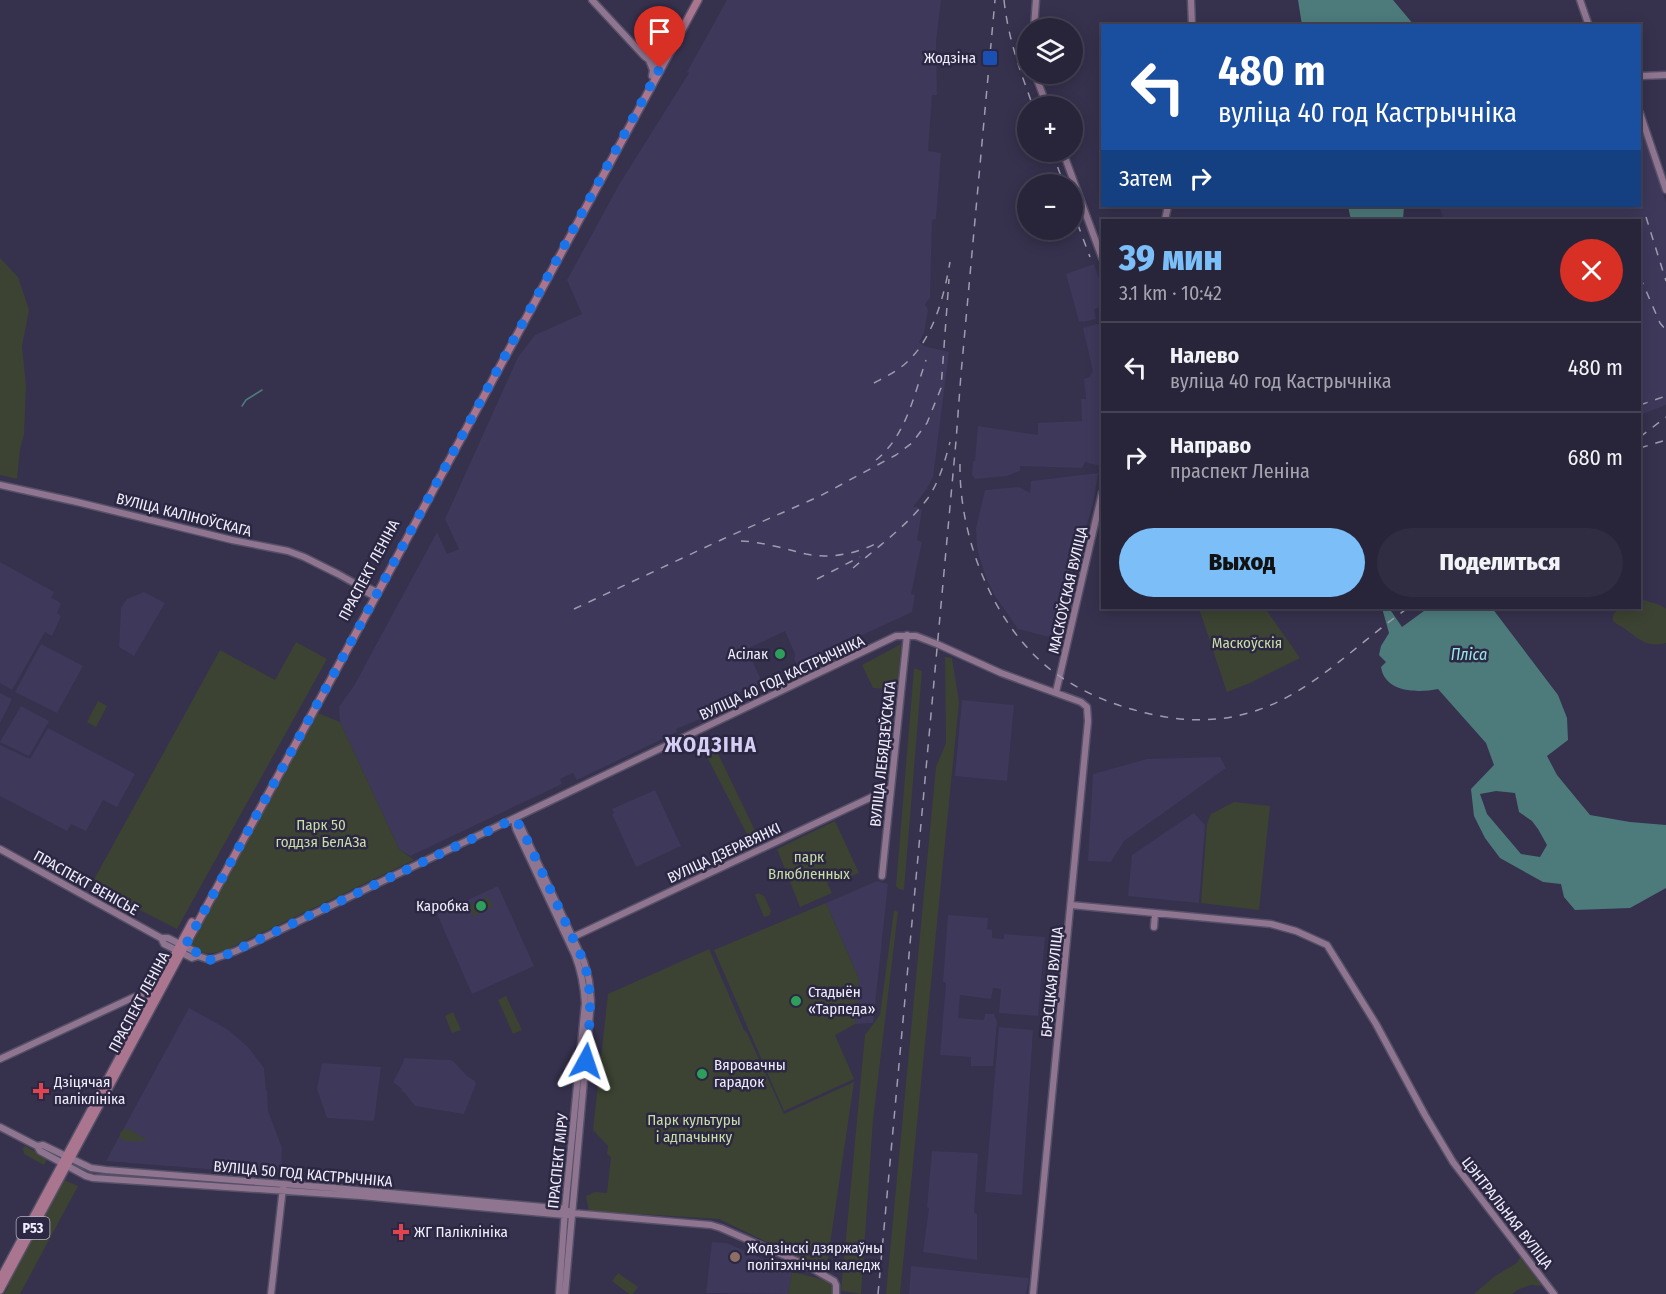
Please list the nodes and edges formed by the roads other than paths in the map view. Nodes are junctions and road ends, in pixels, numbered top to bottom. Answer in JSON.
{"nodes":[{"id":1,"x":592,"y":0,"type":"edge"},
{"id":2,"x":695,"y":0,"type":"edge"},
{"id":3,"x":1036,"y":0,"type":"edge"},
{"id":4,"x":1191,"y":0,"type":"edge"},
{"id":5,"x":1580,"y":0,"type":"edge"},
{"id":6,"x":1035,"y":18,"type":"edge"},
{"id":7,"x":1192,"y":24,"type":"edge"},
{"id":8,"x":1588,"y":24,"type":"edge"},
{"id":9,"x":662,"y":57,"type":"junction"},
{"id":10,"x":649,"y":60,"type":"junction"},
{"id":11,"x":659,"y":67,"type":"junction"},
{"id":12,"x":1666,"y":75,"type":"edge"},
{"id":13,"x":652,"y":76,"type":"junction"},
{"id":14,"x":1641,"y":76,"type":"edge"},
{"id":15,"x":1641,"y":115,"type":"edge"},
{"id":16,"x":1067,"y":162,"type":"edge"},
{"id":17,"x":1666,"y":190,"type":"edge"},
{"id":18,"x":1101,"y":255,"type":"edge"},
{"id":19,"x":0,"y":485,"type":"edge"},
{"id":20,"x":1101,"y":497,"type":"edge"},
{"id":21,"x":374,"y":594,"type":"junction"},
{"id":22,"x":907,"y":635,"type":"junction"},
{"id":23,"x":1056,"y":692,"type":"junction"},
{"id":24,"x":891,"y":788,"type":"junction"},
{"id":25,"x":514,"y":819,"type":"junction"},
{"id":26,"x":761,"y":839,"type":"dead end"},
{"id":27,"x":765,"y":846,"type":"junction"},
{"id":28,"x":0,"y":849,"type":"edge"},
{"id":29,"x":882,"y":876,"type":"dead end"},
{"id":30,"x":1071,"y":905,"type":"junction"},
{"id":31,"x":1155,"y":913,"type":"junction"},
{"id":32,"x":1154,"y":927,"type":"dead end"},
{"id":33,"x":570,"y":938,"type":"junction"},
{"id":34,"x":180,"y":945,"type":"junction"},
{"id":35,"x":141,"y":996,"type":"dead end"},
{"id":36,"x":0,"y":1059,"type":"edge"},
{"id":37,"x":0,"y":1127,"type":"edge"},
{"id":38,"x":67,"y":1160,"type":"junction"},
{"id":39,"x":106,"y":1170,"type":"junction"},
{"id":40,"x":105,"y":1179,"type":"junction"},
{"id":41,"x":283,"y":1187,"type":"junction"},
{"id":42,"x":567,"y":1212,"type":"junction"},
{"id":43,"x":0,"y":1279,"type":"edge"},
{"id":44,"x":0,"y":1290,"type":"edge"},
{"id":45,"x":271,"y":1294,"type":"edge"},
{"id":46,"x":559,"y":1294,"type":"edge"},
{"id":47,"x":566,"y":1294,"type":"edge"},
{"id":48,"x":837,"y":1294,"type":"edge"},
{"id":49,"x":1034,"y":1294,"type":"edge"},
{"id":50,"x":1554,"y":1294,"type":"edge"}],
"edges":[{"from":1,"to":10,"type":"main road"},
{"from":2,"to":9,"type":"main road","name":"ПРАСПЕКТ ЛЕНІНА","number":"Р53"},
{"from":2,"to":11,"type":"main road","name":"ПРАСПЕКТ ЛЕНІНА","number":"Р53"},
{"from":3,"to":6,"type":"main road"},
{"from":4,"to":7,"type":"main road"},
{"from":5,"to":8,"type":"main road"},
{"from":9,"to":10,"type":"main road"},
{"from":9,"to":11,"type":"main road","name":"ПРАСПЕКТ ЛЕНІНА","number":"Р53"},
{"from":10,"to":11,"type":"main road"},
{"from":10,"to":13,"type":"main road"},
{"from":11,"to":13,"type":"main road","name":"ПРАСПЕКТ ЛЕНІНА","number":"Р53"},
{"from":11,"to":21,"type":"main road","name":"ПРАСПЕКТ ЛЕНІНА","number":"Р53"},
{"from":12,"to":14,"type":"main road"},
{"from":13,"to":21,"type":"main road","name":"ПРАСПЕКТ ЛЕНІНА","number":"Р53"},
{"from":15,"to":17,"type":"main road"},
{"from":16,"to":18,"type":"main road"},
{"from":19,"to":21,"type":"main road","name":"ВУЛІЦА КАЛІНОЎСКАГА"},
{"from":20,"to":23,"type":"main road","name":"МАСКОЎСКАЯ ВУЛІЦА"},
{"from":21,"to":34,"type":"main road","name":"ПРАСПЕКТ ЛЕНІНА","number":"Р53"},
{"from":22,"to":23,"type":"main road"},
{"from":22,"to":24,"type":"main road","name":"ВУЛІЦА ЛЕБЯДЗЕЎСКАГА"},
{"from":22,"to":25,"type":"main road","name":"ВУЛІЦА 40 ГОД КАСТРЫЧНІКА"},
{"from":23,"to":30,"type":"main road","name":"БРЭСЦКАЯ ВУЛІЦА"},
{"from":24,"to":27,"type":"main road","name":"ВУЛІЦА ДЗЕРАВЯНКІ"},
{"from":24,"to":29,"type":"main road","name":"ВУЛІЦА ЛЕБЯДЗЕЎСКАГА"},
{"from":25,"to":33,"type":"main road","name":"ПРАСПЕКТ МІРУ"},
{"from":25,"to":34,"type":"main road","name":"ВУЛІЦА 40 ГОД КАСТРЫЧНІКА"},
{"from":26,"to":27,"type":"main road"},
{"from":27,"to":33,"type":"main road","name":"ВУЛІЦА ДЗЕРАВЯНКІ"},
{"from":28,"to":34,"type":"main road","name":"ПРАСПЕКТ ВЕНІСЬЕ"},
{"from":30,"to":31,"type":"main road","name":"ЦЭНТРАЛЬНАЯ ВУЛІЦА"},
{"from":30,"to":49,"type":"main road","name":"БРЭСЦКАЯ ВУЛІЦА"},
{"from":31,"to":32,"type":"main road"},
{"from":31,"to":50,"type":"main road","name":"ЦЭНТРАЛЬНАЯ ВУЛІЦА"},
{"from":33,"to":42,"type":"main road","name":"ПРАСПЕКТ МІРУ"},
{"from":34,"to":38,"type":"main road","name":"ПРАСПЕКТ ЛЕНІНА","number":"Р53"},
{"from":35,"to":36,"type":"main road"},
{"from":37,"to":38,"type":"main road"},
{"from":38,"to":39,"type":"main road","name":"ВУЛІЦА 50 ГОД КАСТРЫЧНІКА"},
{"from":38,"to":40,"type":"main road","name":"ВУЛІЦА 50 ГОД КАСТРЫЧНІКА"},
{"from":38,"to":43,"type":"main road","name":"ПРАСПЕКТ ЛЕНІНА","number":"Р53"},
{"from":38,"to":44,"type":"main road","name":"ПРАСПЕКТ ЛЕНІНА","number":"Р53"},
{"from":39,"to":40,"type":"main road"},
{"from":39,"to":41,"type":"main road","name":"ВУЛІЦА 50 ГОД КАСТРЫЧНІКА"},
{"from":40,"to":41,"type":"main road","name":"ВУЛІЦА 50 ГОД КАСТРЫЧНІКА"},
{"from":41,"to":42,"type":"main road","name":"ВУЛІЦА 50 ГОД КАСТРЫЧНІКА"},
{"from":41,"to":45,"type":"main road"},
{"from":42,"to":46,"type":"main road","name":"ПРАСПЕКТ МІРУ"},
{"from":42,"to":47,"type":"main road","name":"ПРАСПЕКТ МІРУ"},
{"from":42,"to":48,"type":"main road","name":"ВУЛІЦА 50 ГОД КАСТРЫЧНІКА"}]}
